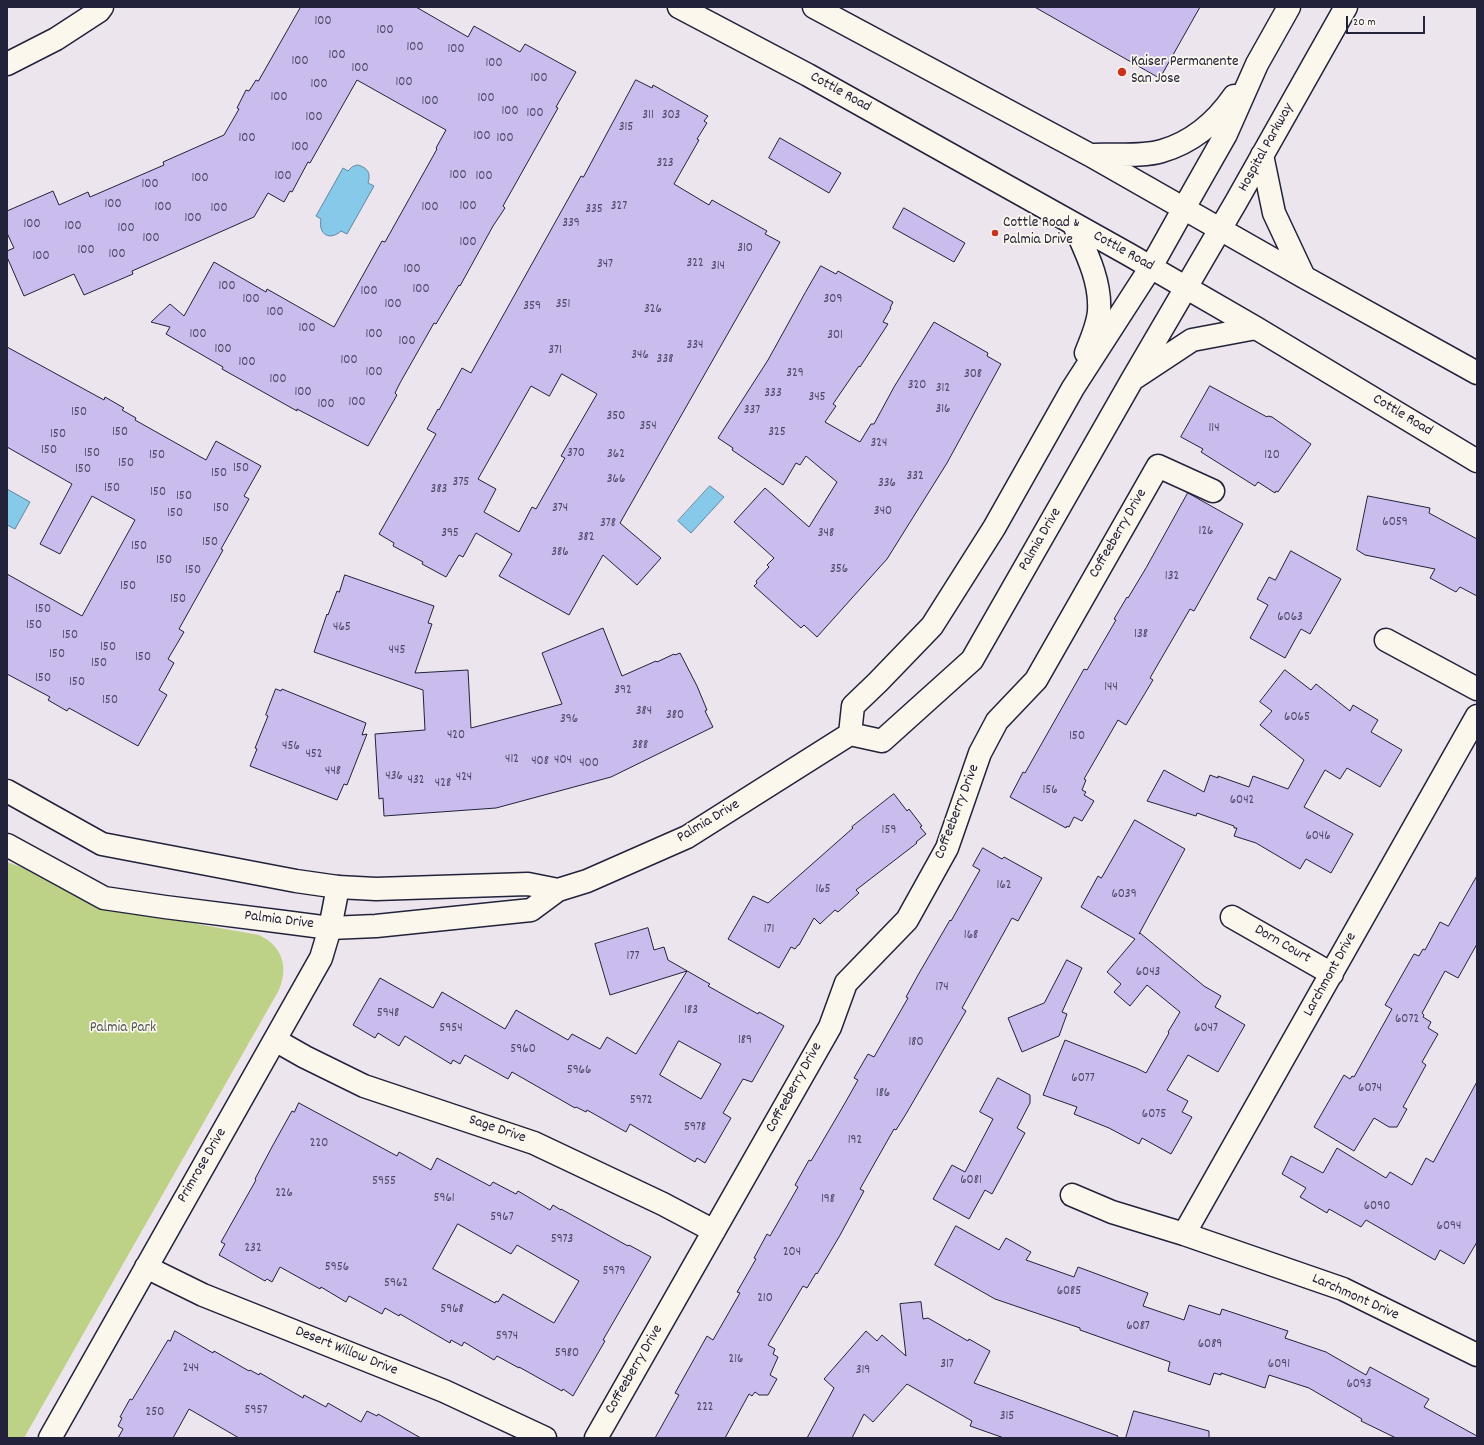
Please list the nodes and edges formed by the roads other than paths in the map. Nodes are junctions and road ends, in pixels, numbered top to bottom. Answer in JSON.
{"nodes":[{"id":1,"x":102,"y":7,"type":"edge"},
{"id":2,"x":679,"y":7,"type":"edge"},
{"id":3,"x":814,"y":7,"type":"edge"},
{"id":4,"x":1289,"y":7,"type":"edge"},
{"id":5,"x":1346,"y":7,"type":"edge"},
{"id":6,"x":7,"y":64,"type":"edge"},
{"id":7,"x":1257,"y":64,"type":"junction"},
{"id":8,"x":1090,"y":155,"type":"junction"},
{"id":9,"x":1262,"y":155,"type":"junction"},
{"id":10,"x":1184,"y":208,"type":"junction"},
{"id":11,"x":1074,"y":225,"type":"junction"},
{"id":12,"x":1220,"y":228,"type":"junction"},
{"id":13,"x":1151,"y":267,"type":"junction"},
{"id":14,"x":1304,"y":277,"type":"junction"},
{"id":15,"x":1186,"y":287,"type":"junction"},
{"id":16,"x":1256,"y":328,"type":"junction"},
{"id":17,"x":1477,"y":373,"type":"edge"},
{"id":18,"x":1132,"y":380,"type":"junction"},
{"id":19,"x":1073,"y":388,"type":"junction"},
{"id":20,"x":1477,"y":461,"type":"edge"},
{"id":21,"x":1213,"y":490,"type":"dead end"},
{"id":22,"x":1386,"y":640,"type":"dead end"},
{"id":23,"x":1477,"y":690,"type":"edge"},
{"id":24,"x":1477,"y":716,"type":"edge"},
{"id":25,"x":850,"y":734,"type":"junction"},
{"id":26,"x":7,"y":790,"type":"edge"},
{"id":27,"x":7,"y":845,"type":"edge"},
{"id":28,"x":338,"y":887,"type":"junction"},
{"id":29,"x":558,"y":890,"type":"junction"},
{"id":30,"x":1232,"y":917,"type":"dead end"},
{"id":31,"x":330,"y":928,"type":"junction"},
{"id":32,"x":1332,"y":974,"type":"junction"},
{"id":33,"x":275,"y":1040,"type":"junction"},
{"id":34,"x":1072,"y":1195,"type":"dead end"},
{"id":35,"x":714,"y":1231,"type":"junction"},
{"id":36,"x":1184,"y":1234,"type":"junction"},
{"id":37,"x":146,"y":1267,"type":"junction"},
{"id":38,"x":1476,"y":1352,"type":"edge"},
{"id":39,"x":50,"y":1438,"type":"edge"},
{"id":40,"x":545,"y":1438,"type":"edge"},
{"id":41,"x":596,"y":1438,"type":"edge"}],
"edges":[{"from":1,"to":6,"type":"main road"},
{"from":2,"to":11,"type":"main road","name":"Cottle Road"},
{"from":3,"to":8,"type":"main road"},
{"from":4,"to":7,"type":"main road"},
{"from":5,"to":9,"type":"main road","name":"Hospital Parkway"},
{"from":7,"to":8,"type":"main road"},
{"from":7,"to":10,"type":"main road"},
{"from":8,"to":10,"type":"main road"},
{"from":9,"to":12,"type":"main road","name":"Hospital Parkway"},
{"from":9,"to":14,"type":"main road"},
{"from":10,"to":12,"type":"main road"},
{"from":10,"to":13,"type":"main road"},
{"from":11,"to":13,"type":"main road","name":"Cottle Road"},
{"from":11,"to":19,"type":"main road"},
{"from":12,"to":14,"type":"main road"},
{"from":12,"to":15,"type":"main road","name":"Hospital Parkway"},
{"from":13,"to":15,"type":"main road","name":"Cottle Road"},
{"from":13,"to":19,"type":"main road"},
{"from":14,"to":17,"type":"main road"},
{"from":15,"to":16,"type":"main road","name":"Cottle Road"},
{"from":15,"to":18,"type":"main road","name":"Palmia Drive"},
{"from":16,"to":18,"type":"main road"},
{"from":16,"to":20,"type":"main road","name":"Cottle Road"},
{"from":18,"to":25,"type":"main road","name":"Palmia Drive"},
{"from":19,"to":25,"type":"main road"},
{"from":21,"to":35,"type":"main road","name":"Coffeeberry Drive"},
{"from":22,"to":23,"type":"main road"},
{"from":24,"to":32,"type":"main road","name":"Larchmont Drive"},
{"from":25,"to":29,"type":"main road","name":"Palmia Drive"},
{"from":26,"to":28,"type":"main road","name":"Palmia Drive"},
{"from":27,"to":31,"type":"main road","name":"Palmia Drive"},
{"from":28,"to":29,"type":"main road","name":"Palmia Drive"},
{"from":28,"to":31,"type":"main road","name":"Primrose Drive"},
{"from":29,"to":31,"type":"main road","name":"Palmia Drive"},
{"from":30,"to":32,"type":"main road","name":"Dorn Court"},
{"from":31,"to":33,"type":"main road","name":"Primrose Drive"},
{"from":32,"to":36,"type":"main road","name":"Larchmont Drive"},
{"from":33,"to":35,"type":"main road","name":"Sage Drive"},
{"from":33,"to":37,"type":"main road","name":"Primrose Drive"},
{"from":34,"to":36,"type":"main road","name":"Larchmont Drive"},
{"from":35,"to":41,"type":"main road","name":"Coffeeberry Drive"},
{"from":36,"to":38,"type":"main road","name":"Larchmont Drive"},
{"from":37,"to":39,"type":"main road","name":"Primrose Drive"},
{"from":37,"to":40,"type":"main road","name":"Desert Willow Drive"}]}
